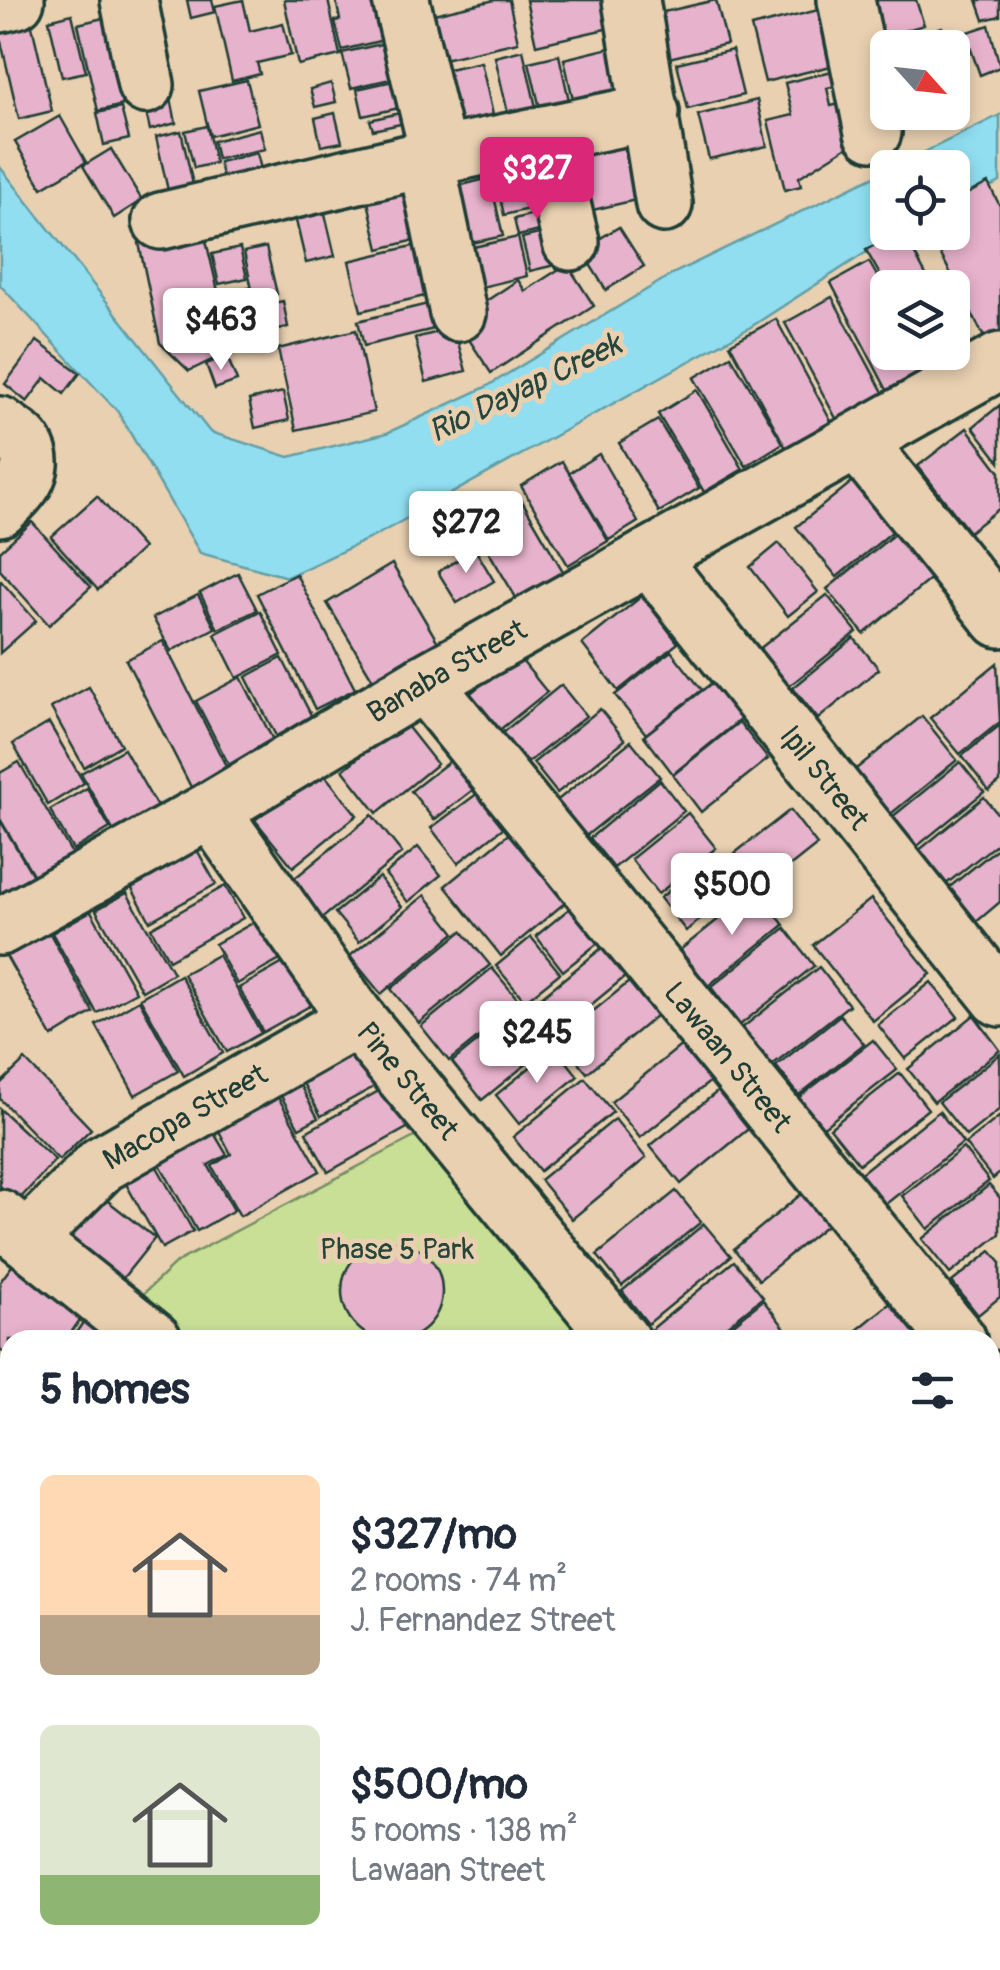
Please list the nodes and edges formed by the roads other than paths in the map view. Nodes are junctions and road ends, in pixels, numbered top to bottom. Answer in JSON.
{"nodes":[{"id":1,"x":16,"y":0,"type":"edge"},
{"id":2,"x":129,"y":0,"type":"edge"},
{"id":3,"x":401,"y":0,"type":"edge"},
{"id":4,"x":631,"y":0,"type":"edge"},
{"id":5,"x":846,"y":0,"type":"edge"},
{"id":6,"x":0,"y":4,"type":"edge"},
{"id":7,"x":146,"y":85,"type":"dead end"},
{"id":8,"x":650,"y":112,"type":"junction"},
{"id":9,"x":873,"y":132,"type":"dead end"},
{"id":10,"x":545,"y":134,"type":"junction"},
{"id":11,"x":433,"y":158,"type":"junction"},
{"id":12,"x":664,"y":204,"type":"dead end"},
{"id":13,"x":162,"y":221,"type":"dead end"},
{"id":14,"x":571,"y":242,"type":"dead end"},
{"id":15,"x":458,"y":313,"type":"dead end"},
{"id":16,"x":1000,"y":361,"type":"edge"},
{"id":17,"x":0,"y":426,"type":"edge"},
{"id":18,"x":858,"y":442,"type":"junction"},
{"id":19,"x":0,"y":508,"type":"edge"},
{"id":20,"x":649,"y":556,"type":"junction"},
{"id":21,"x":1000,"y":619,"type":"edge"},
{"id":22,"x":424,"y":684,"type":"junction"},
{"id":23,"x":211,"y":810,"type":"junction"},
{"id":24,"x":0,"y":927,"type":"edge"},
{"id":25,"x":1000,"y":998,"type":"edge"},
{"id":26,"x":358,"y":1019,"type":"junction"},
{"id":27,"x":14,"y":1228,"type":"edge"},
{"id":28,"x":141,"y":1330,"type":"edge"},
{"id":29,"x":613,"y":1330,"type":"edge"},
{"id":30,"x":950,"y":1330,"type":"edge"}],
"edges":[{"from":1,"to":6,"type":"street"},
{"from":2,"to":7,"type":"street"},
{"from":3,"to":11,"type":"street"},
{"from":4,"to":8,"type":"street"},
{"from":5,"to":9,"type":"street"},
{"from":8,"to":10,"type":"street"},
{"from":8,"to":12,"type":"street"},
{"from":10,"to":11,"type":"street"},
{"from":10,"to":14,"type":"street"},
{"from":11,"to":13,"type":"street"},
{"from":11,"to":15,"type":"street"},
{"from":16,"to":18,"type":"street","name":"Banaba Street"},
{"from":17,"to":19,"type":"street"},
{"from":18,"to":20,"type":"street","name":"Banaba Street"},
{"from":18,"to":21,"type":"street"},
{"from":20,"to":22,"type":"street","name":"Banaba Street"},
{"from":20,"to":25,"type":"street","name":"Ipil Street"},
{"from":22,"to":23,"type":"street","name":"Banaba Street"},
{"from":22,"to":30,"type":"street","name":"Lawaan Street"},
{"from":23,"to":24,"type":"street","name":"Banaba Street"},
{"from":23,"to":26,"type":"street","name":"Pine Street"},
{"from":26,"to":27,"type":"street","name":"Macopa Street"},
{"from":26,"to":29,"type":"street","name":"Pine Street"},
{"from":27,"to":28,"type":"street"}]}
